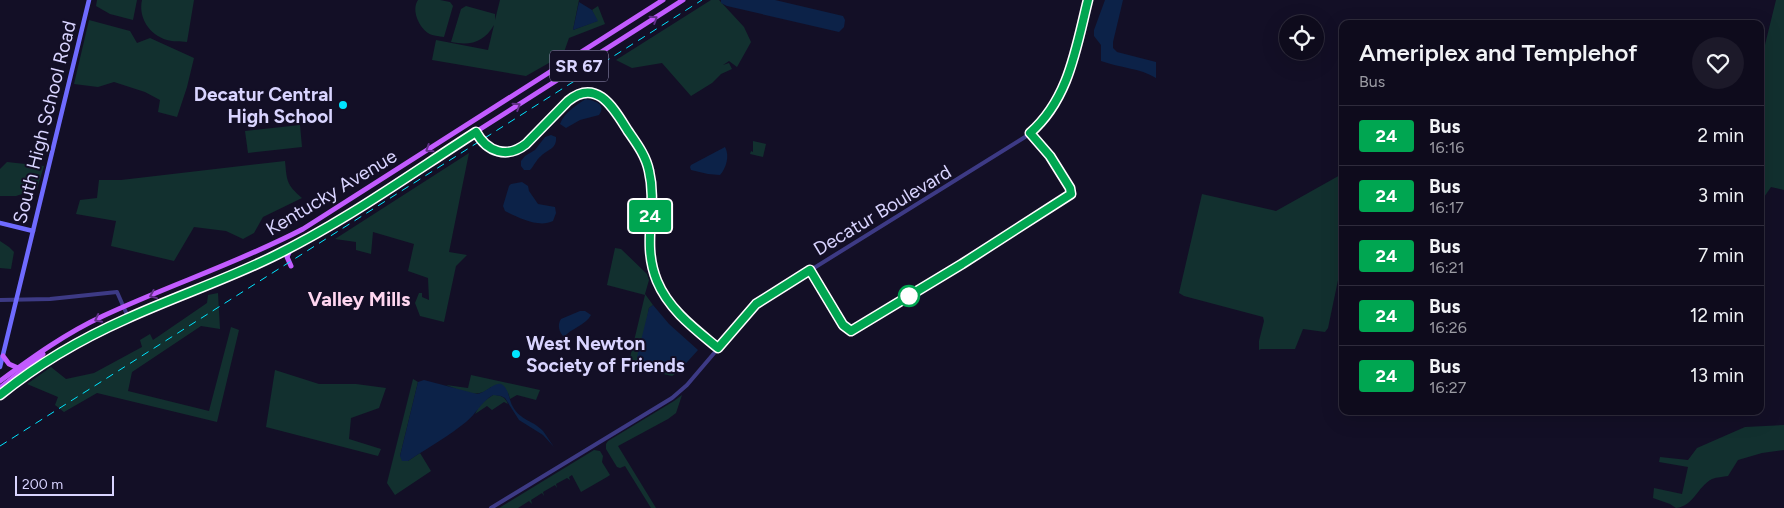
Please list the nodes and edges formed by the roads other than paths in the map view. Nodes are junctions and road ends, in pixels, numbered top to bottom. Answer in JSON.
{"nodes":[{"id":1,"x":89,"y":0,"type":"edge"},
{"id":2,"x":663,"y":0,"type":"edge"},
{"id":3,"x":683,"y":0,"type":"edge"},
{"id":4,"x":1088,"y":0,"type":"edge"},
{"id":5,"x":0,"y":223,"type":"edge"},
{"id":6,"x":33,"y":231,"type":"junction"},
{"id":7,"x":291,"y":248,"type":"junction"},
{"id":8,"x":291,"y":266,"type":"dead end"},
{"id":9,"x":0,"y":300,"type":"edge"},
{"id":10,"x":16,"y":300,"type":"junction"},
{"id":11,"x":124,"y":307,"type":"junction"},
{"id":12,"x":128,"y":317,"type":"junction"},
{"id":13,"x":54,"y":343,"type":"junction"},
{"id":14,"x":3,"y":356,"type":"junction"},
{"id":15,"x":0,"y":368,"type":"edge"},
{"id":16,"x":18,"y":368,"type":"junction"},
{"id":17,"x":0,"y":381,"type":"edge"},
{"id":18,"x":0,"y":388,"type":"edge"},
{"id":19,"x":0,"y":395,"type":"edge"},
{"id":20,"x":491,"y":508,"type":"edge"}],
"edges":[{"from":1,"to":6,"type":"main road","name":"South High School Road"},
{"from":2,"to":11,"type":"main road","name":"Kentucky Avenue","number":"SR 67","one_way":true},
{"from":7,"to":3,"type":"main road","name":"Kentucky Avenue","number":"SR 67","one_way":true},
{"from":4,"to":20,"type":"street","name":"Decatur Boulevard"},
{"from":5,"to":6,"type":"main road"},
{"from":6,"to":10,"type":"main road","name":"South High School Road"},
{"from":7,"to":8,"type":"main road"},
{"from":7,"to":12,"type":"main road","name":"Kentucky Avenue","number":"SR 67"},
{"from":9,"to":10,"type":"street"},
{"from":10,"to":11,"type":"street"},
{"from":10,"to":14,"type":"main road","name":"South High School Road"},
{"from":11,"to":12,"type":"street"},
{"from":11,"to":13,"type":"main road","name":"Kentucky Avenue","number":"SR 67","one_way":true},
{"from":12,"to":19,"type":"main road","name":"Kentucky Avenue","number":"SR 67"},
{"from":13,"to":16,"type":"main road","name":"Kentucky Avenue","number":"SR 67"},
{"from":13,"to":18,"type":"main road"},
{"from":14,"to":15,"type":"main road","name":"South High School Road"},
{"from":14,"to":16,"type":"main road"},
{"from":16,"to":17,"type":"main road","name":"Kentucky Avenue","number":"SR 67"}]}
